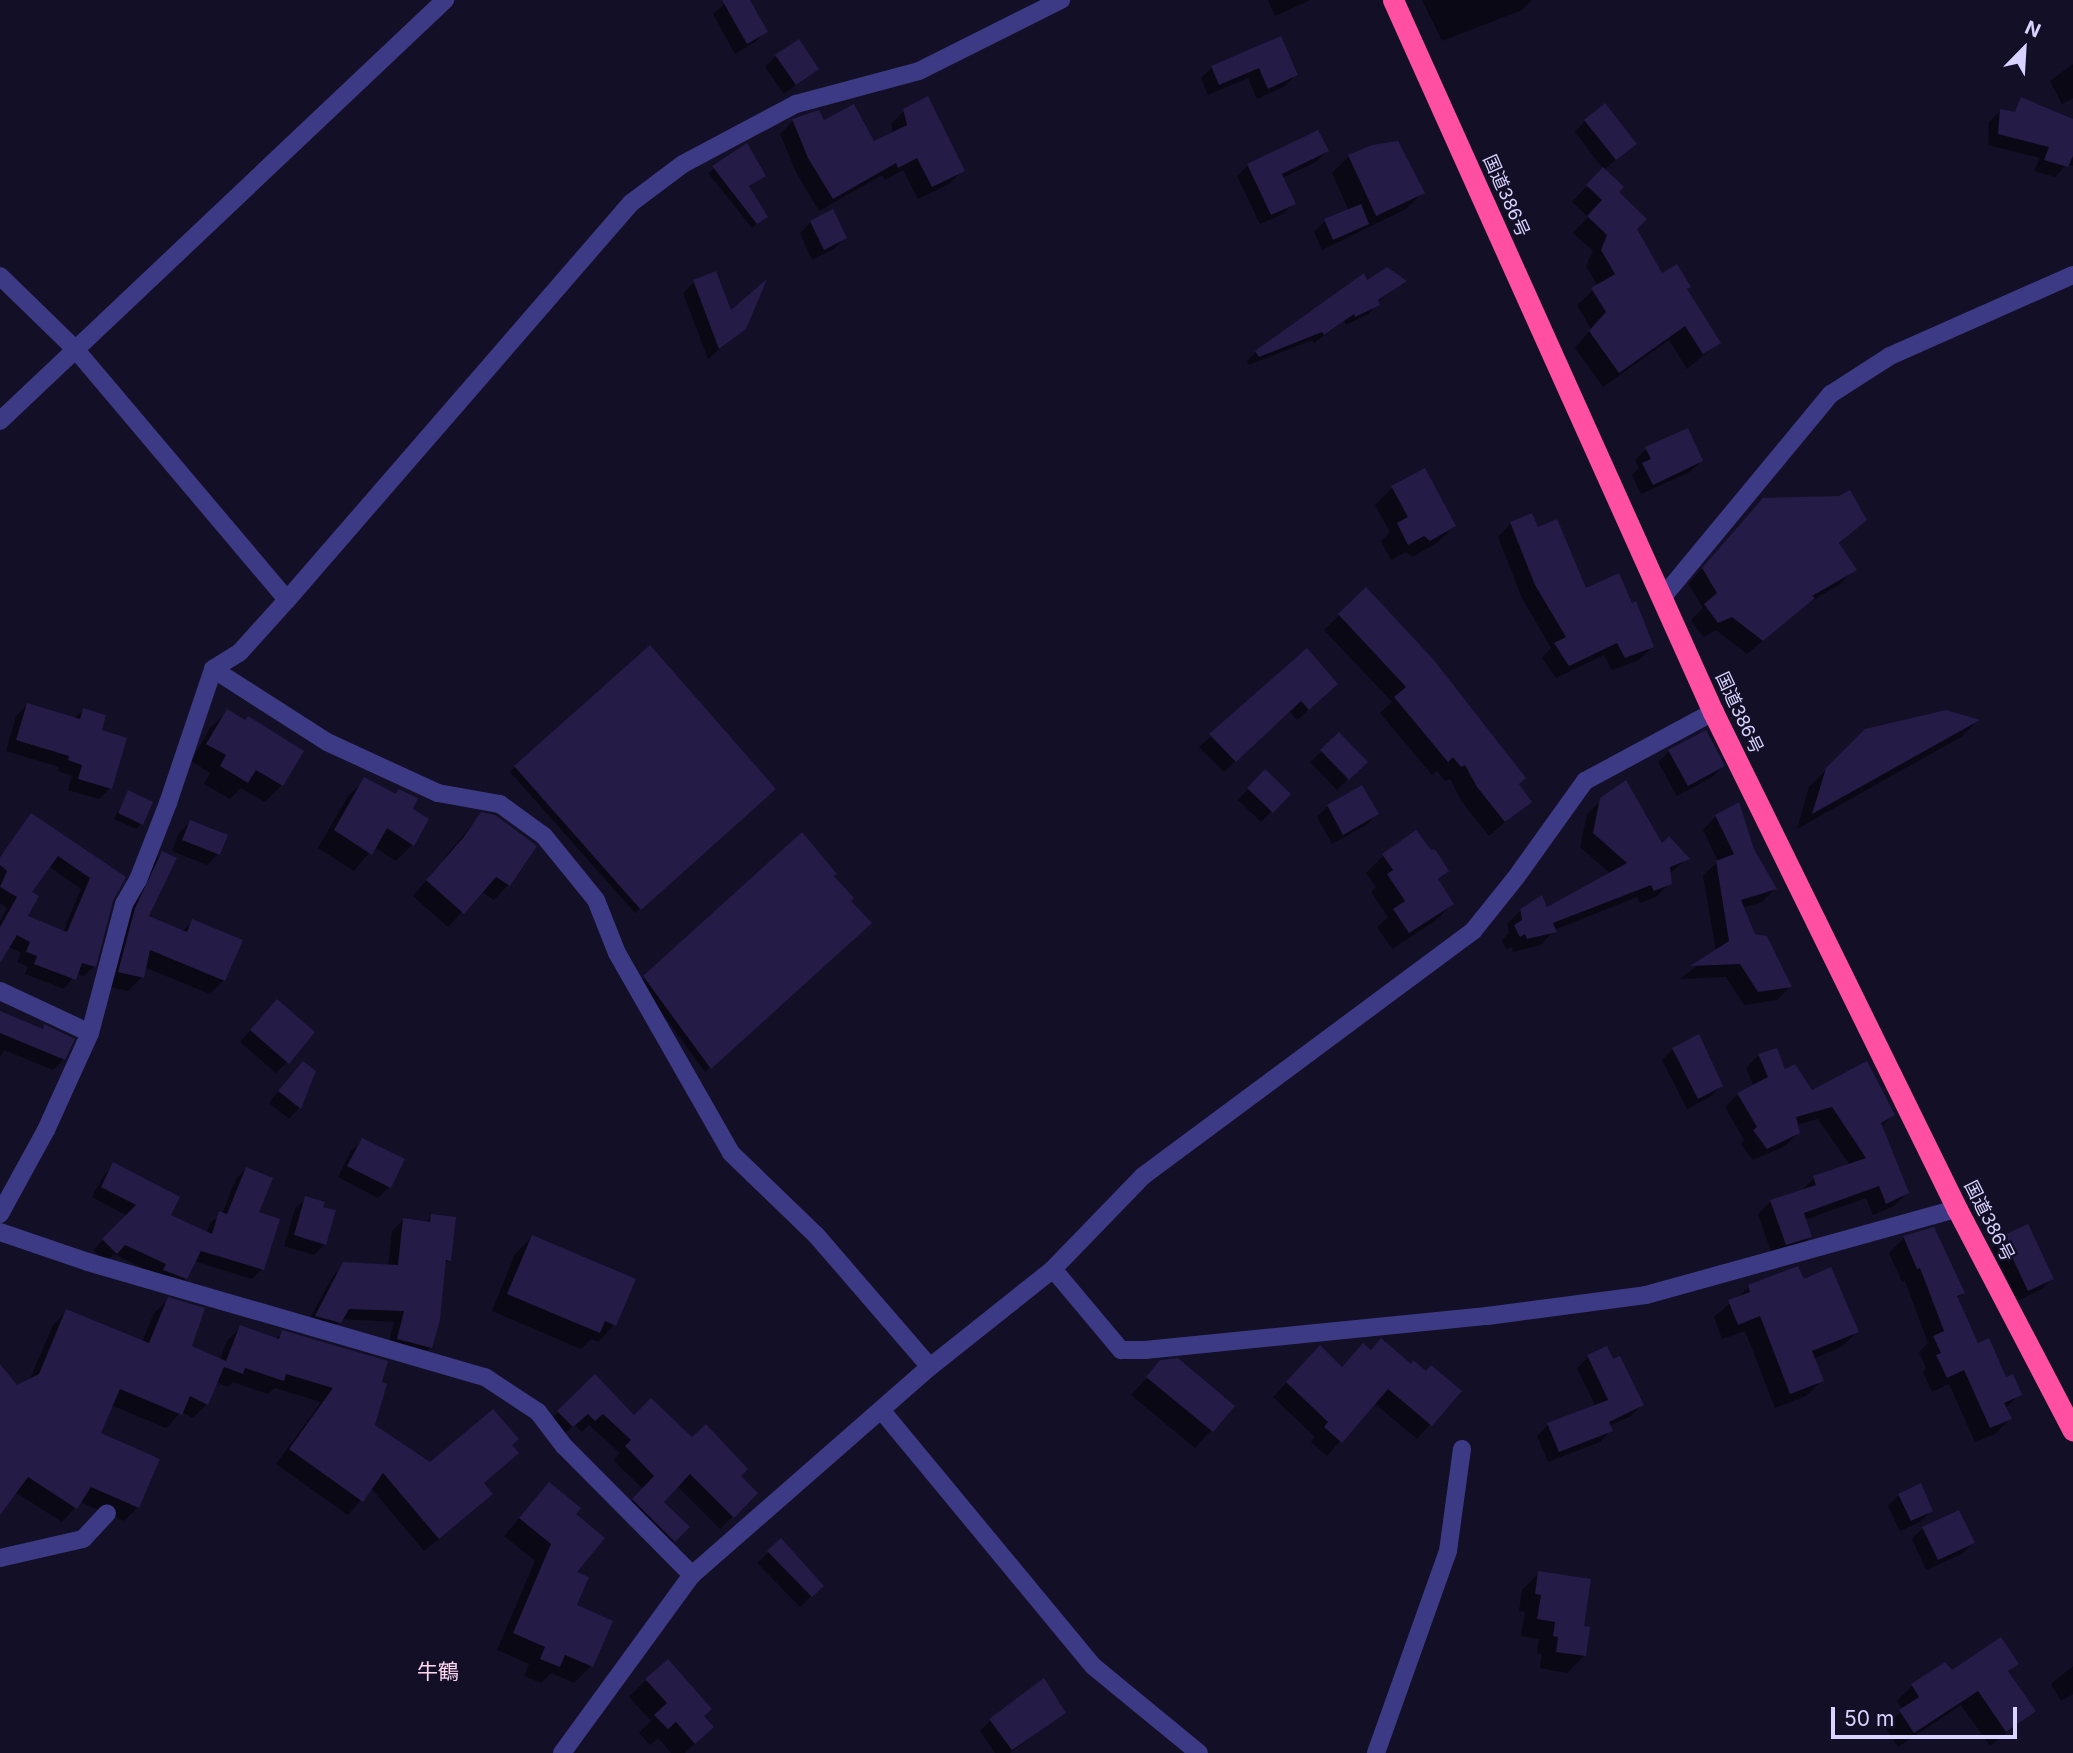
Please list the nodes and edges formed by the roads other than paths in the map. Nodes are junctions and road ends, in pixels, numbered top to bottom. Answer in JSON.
{"nodes":[{"id":1,"x":445,"y":0,"type":"edge"},
{"id":2,"x":1061,"y":0,"type":"edge"},
{"id":3,"x":1392,"y":0,"type":"edge"},
{"id":4,"x":2073,"y":275,"type":"edge"},
{"id":5,"x":0,"y":276,"type":"edge"},
{"id":6,"x":76,"y":350,"type":"junction"},
{"id":7,"x":0,"y":421,"type":"edge"},
{"id":8,"x":1662,"y":598,"type":"junction"},
{"id":9,"x":287,"y":600,"type":"junction"},
{"id":10,"x":212,"y":669,"type":"junction"},
{"id":11,"x":1713,"y":712,"type":"junction"},
{"id":12,"x":0,"y":991,"type":"edge"},
{"id":13,"x":90,"y":1032,"type":"junction"},
{"id":14,"x":1957,"y":1209,"type":"junction"},
{"id":15,"x":0,"y":1213,"type":"edge"},
{"id":16,"x":0,"y":1232,"type":"edge"},
{"id":17,"x":1054,"y":1269,"type":"junction"},
{"id":18,"x":930,"y":1367,"type":"junction"},
{"id":19,"x":882,"y":1411,"type":"junction"},
{"id":20,"x":2073,"y":1432,"type":"edge"},
{"id":21,"x":1462,"y":1449,"type":"dead end"},
{"id":22,"x":107,"y":1513,"type":"dead end"},
{"id":23,"x":0,"y":1558,"type":"edge"},
{"id":24,"x":692,"y":1575,"type":"junction"},
{"id":25,"x":563,"y":1753,"type":"edge"},
{"id":26,"x":1199,"y":1753,"type":"edge"},
{"id":27,"x":1376,"y":1753,"type":"edge"}],
"edges":[{"from":1,"to":6,"type":"street"},
{"from":2,"to":9,"type":"street"},
{"from":3,"to":8,"type":"highway","name":"国道386号"},
{"from":4,"to":8,"type":"street"},
{"from":5,"to":6,"type":"street"},
{"from":6,"to":7,"type":"street"},
{"from":6,"to":9,"type":"street"},
{"from":8,"to":11,"type":"highway","name":"国道386号"},
{"from":9,"to":10,"type":"street"},
{"from":10,"to":13,"type":"street"},
{"from":10,"to":18,"type":"street"},
{"from":11,"to":14,"type":"highway","name":"国道386号"},
{"from":11,"to":17,"type":"street"},
{"from":12,"to":13,"type":"street"},
{"from":13,"to":15,"type":"street"},
{"from":14,"to":17,"type":"street"},
{"from":14,"to":20,"type":"highway","name":"国道386号"},
{"from":16,"to":24,"type":"street"},
{"from":17,"to":18,"type":"street"},
{"from":18,"to":19,"type":"street"},
{"from":19,"to":24,"type":"street"},
{"from":19,"to":26,"type":"street"},
{"from":21,"to":27,"type":"street"},
{"from":22,"to":23,"type":"street"},
{"from":24,"to":25,"type":"street"}]}
